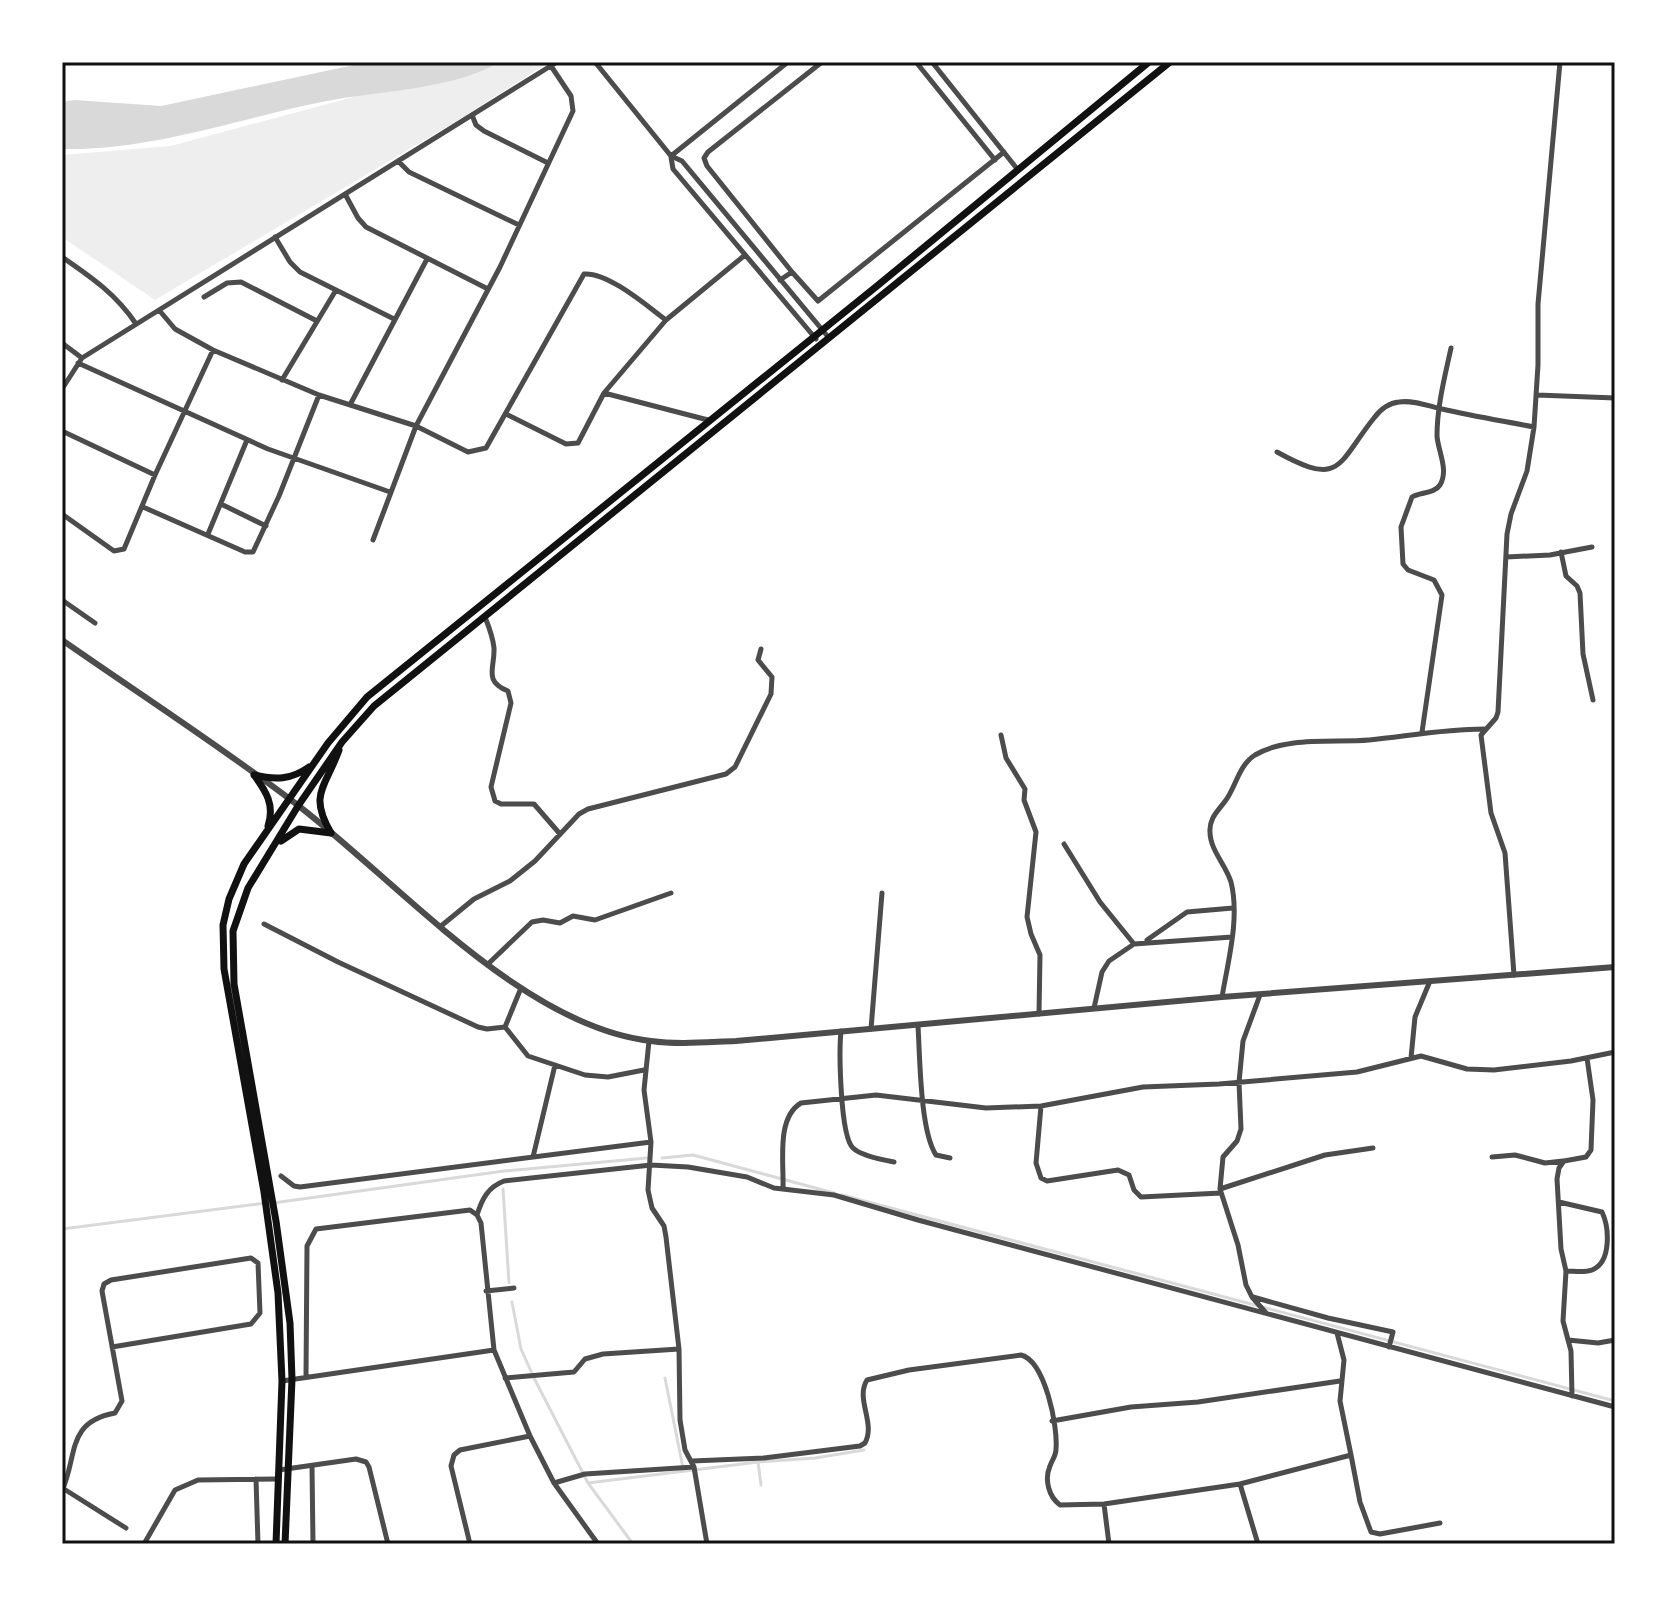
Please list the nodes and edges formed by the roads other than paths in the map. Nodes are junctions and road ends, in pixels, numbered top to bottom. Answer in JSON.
{"nodes":[{"id":1,"x":557,"y":62,"type":"edge"},
{"id":2,"x":595,"y":62,"type":"edge"},
{"id":3,"x":788,"y":62,"type":"edge"},
{"id":4,"x":822,"y":62,"type":"edge"},
{"id":5,"x":916,"y":62,"type":"edge"},
{"id":6,"x":932,"y":62,"type":"edge"},
{"id":7,"x":1149,"y":62,"type":"edge"},
{"id":8,"x":1170,"y":62,"type":"edge"},
{"id":9,"x":1560,"y":62,"type":"edge"},
{"id":10,"x":551,"y":66,"type":"junction"},
{"id":11,"x":472,"y":115,"type":"junction"},
{"id":12,"x":1004,"y":152,"type":"junction"},
{"id":13,"x":671,"y":156,"type":"junction"},
{"id":14,"x":995,"y":160,"type":"junction"},
{"id":15,"x":398,"y":161,"type":"junction"},
{"id":16,"x":548,"y":163,"type":"junction"},
{"id":17,"x":1018,"y":170,"type":"junction"},
{"id":18,"x":345,"y":194,"type":"junction"},
{"id":19,"x":519,"y":225,"type":"junction"},
{"id":20,"x":275,"y":237,"type":"junction"},
{"id":21,"x":745,"y":255,"type":"junction"},
{"id":22,"x":62,"y":257,"type":"edge"},
{"id":23,"x":427,"y":259,"type":"junction"},
{"id":24,"x":792,"y":272,"type":"junction"},
{"id":25,"x":780,"y":280,"type":"junction"},
{"id":26,"x":488,"y":289,"type":"junction"},
{"id":27,"x":336,"y":290,"type":"junction"},
{"id":28,"x":204,"y":297,"type":"dead end"},
{"id":29,"x":159,"y":310,"type":"junction"},
{"id":30,"x":394,"y":319,"type":"junction"},
{"id":31,"x":666,"y":320,"type":"junction"},
{"id":32,"x":317,"y":321,"type":"junction"},
{"id":33,"x":136,"y":324,"type":"junction"},
{"id":34,"x":822,"y":330,"type":"junction"},
{"id":35,"x":814,"y":336,"type":"junction"},
{"id":36,"x":829,"y":338,"type":"junction"},
{"id":37,"x":62,"y":343,"type":"edge"},
{"id":38,"x":821,"y":345,"type":"junction"},
{"id":39,"x":1451,"y":348,"type":"dead end"},
{"id":40,"x":213,"y":350,"type":"junction"},
{"id":41,"x":80,"y":360,"type":"junction"},
{"id":42,"x":282,"y":380,"type":"junction"},
{"id":43,"x":62,"y":389,"type":"edge"},
{"id":44,"x":604,"y":393,"type":"junction"},
{"id":45,"x":319,"y":395,"type":"junction"},
{"id":46,"x":1537,"y":395,"type":"junction"},
{"id":47,"x":1615,"y":398,"type":"edge"},
{"id":48,"x":351,"y":403,"type":"junction"},
{"id":49,"x":1439,"y":409,"type":"junction"},
{"id":50,"x":183,"y":412,"type":"junction"},
{"id":51,"x":506,"y":414,"type":"junction"},
{"id":52,"x":708,"y":420,"type":"junction"},
{"id":53,"x":416,"y":426,"type":"junction"},
{"id":54,"x":1534,"y":427,"type":"junction"},
{"id":55,"x":62,"y":431,"type":"edge"},
{"id":56,"x":247,"y":440,"type":"junction"},
{"id":57,"x":1277,"y":452,"type":"dead end"},
{"id":58,"x":293,"y":460,"type":"junction"},
{"id":59,"x":155,"y":475,"type":"junction"},
{"id":60,"x":390,"y":492,"type":"junction"},
{"id":61,"x":221,"y":504,"type":"junction"},
{"id":62,"x":143,"y":507,"type":"junction"},
{"id":63,"x":62,"y":514,"type":"edge"},
{"id":64,"x":266,"y":526,"type":"junction"},
{"id":65,"x":208,"y":534,"type":"junction"},
{"id":66,"x":373,"y":540,"type":"dead end"},
{"id":67,"x":1592,"y":547,"type":"dead end"},
{"id":68,"x":1561,"y":552,"type":"junction"},
{"id":69,"x":1506,"y":557,"type":"junction"},
{"id":70,"x":62,"y":600,"type":"edge"},
{"id":71,"x":485,"y":617,"type":"junction"},
{"id":72,"x":95,"y":623,"type":"dead end"},
{"id":73,"x":62,"y":640,"type":"edge"},
{"id":74,"x":761,"y":649,"type":"dead end"},
{"id":75,"x":1593,"y":700,"type":"dead end"},
{"id":76,"x":1484,"y":729,"type":"junction"},
{"id":77,"x":1422,"y":732,"type":"junction"},
{"id":78,"x":1001,"y":735,"type":"dead end"},
{"id":79,"x":342,"y":742,"type":"junction"},
{"id":80,"x":317,"y":757,"type":"junction"},
{"id":81,"x":254,"y":775,"type":"junction"},
{"id":82,"x":290,"y":799,"type":"junction"},
{"id":83,"x":298,"y":806,"type":"junction"},
{"id":84,"x":331,"y":833,"type":"junction"},
{"id":85,"x":560,"y":834,"type":"junction"},
{"id":86,"x":1064,"y":844,"type":"dead end"},
{"id":87,"x":257,"y":845,"type":"junction"},
{"id":88,"x":273,"y":849,"type":"junction"},
{"id":89,"x":671,"y":893,"type":"dead end"},
{"id":90,"x":882,"y":893,"type":"dead end"},
{"id":91,"x":1233,"y":908,"type":"junction"},
{"id":92,"x":264,"y":924,"type":"dead end"},
{"id":93,"x":441,"y":926,"type":"junction"},
{"id":94,"x":1232,"y":937,"type":"junction"},
{"id":95,"x":1146,"y":941,"type":"junction"},
{"id":96,"x":1134,"y":944,"type":"junction"},
{"id":97,"x":488,"y":964,"type":"junction"},
{"id":98,"x":1615,"y":967,"type":"edge"},
{"id":99,"x":1514,"y":975,"type":"junction"},
{"id":100,"x":1430,"y":981,"type":"junction"},
{"id":101,"x":521,"y":988,"type":"junction"},
{"id":102,"x":1260,"y":995,"type":"junction"},
{"id":103,"x":1222,"y":997,"type":"junction"},
{"id":104,"x":1094,"y":1008,"type":"junction"},
{"id":105,"x":1039,"y":1014,"type":"junction"},
{"id":106,"x":918,"y":1026,"type":"junction"},
{"id":107,"x":505,"y":1027,"type":"junction"},
{"id":108,"x":871,"y":1029,"type":"junction"},
{"id":109,"x":841,"y":1031,"type":"junction"},
{"id":110,"x":649,"y":1041,"type":"junction"},
{"id":111,"x":1615,"y":1052,"type":"edge"},
{"id":112,"x":1411,"y":1058,"type":"junction"},
{"id":113,"x":1587,"y":1058,"type":"junction"},
{"id":114,"x":555,"y":1065,"type":"junction"},
{"id":115,"x":644,"y":1070,"type":"junction"},
{"id":116,"x":1239,"y":1082,"type":"junction"},
{"id":117,"x":843,"y":1098,"type":"junction"},
{"id":118,"x":923,"y":1102,"type":"junction"},
{"id":119,"x":1041,"y":1106,"type":"junction"},
{"id":120,"x":651,"y":1142,"type":"junction"},
{"id":121,"x":1373,"y":1148,"type":"dead end"},
{"id":122,"x":533,"y":1157,"type":"junction"},
{"id":123,"x":1492,"y":1157,"type":"dead end"},
{"id":124,"x":950,"y":1158,"type":"dead end"},
{"id":125,"x":1564,"y":1161,"type":"junction"},
{"id":126,"x":894,"y":1162,"type":"dead end"},
{"id":127,"x":651,"y":1165,"type":"junction"},
{"id":128,"x":281,"y":1176,"type":"dead end"},
{"id":129,"x":783,"y":1186,"type":"junction"},
{"id":130,"x":1220,"y":1191,"type":"junction"},
{"id":131,"x":267,"y":1192,"type":"junction"},
{"id":132,"x":1558,"y":1202,"type":"junction"},
{"id":133,"x":477,"y":1215,"type":"junction"},
{"id":134,"x":272,"y":1222,"type":"junction"},
{"id":135,"x":1566,"y":1271,"type":"junction"},
{"id":136,"x":514,"y":1288,"type":"dead end"},
{"id":137,"x":486,"y":1291,"type":"junction"},
{"id":138,"x":1253,"y":1298,"type":"junction"},
{"id":139,"x":1265,"y":1312,"type":"junction"},
{"id":140,"x":1337,"y":1333,"type":"junction"},
{"id":141,"x":1568,"y":1340,"type":"junction"},
{"id":142,"x":1615,"y":1340,"type":"edge"},
{"id":143,"x":1390,"y":1346,"type":"junction"},
{"id":144,"x":112,"y":1347,"type":"junction"},
{"id":145,"x":679,"y":1349,"type":"junction"},
{"id":146,"x":494,"y":1350,"type":"junction"},
{"id":147,"x":306,"y":1377,"type":"junction"},
{"id":148,"x":505,"y":1378,"type":"junction"},
{"id":149,"x":292,"y":1379,"type":"junction"},
{"id":150,"x":282,"y":1381,"type":"junction"},
{"id":151,"x":1340,"y":1381,"type":"junction"},
{"id":152,"x":1572,"y":1394,"type":"junction"},
{"id":153,"x":1615,"y":1407,"type":"edge"},
{"id":154,"x":1052,"y":1421,"type":"junction"},
{"id":155,"x":530,"y":1436,"type":"junction"},
{"id":156,"x":1351,"y":1455,"type":"junction"},
{"id":157,"x":693,"y":1464,"type":"junction"},
{"id":158,"x":312,"y":1466,"type":"junction"},
{"id":159,"x":281,"y":1473,"type":"junction"},
{"id":160,"x":256,"y":1479,"type":"junction"},
{"id":161,"x":554,"y":1483,"type":"junction"},
{"id":162,"x":1240,"y":1484,"type":"junction"},
{"id":163,"x":63,"y":1490,"type":"edge"},
{"id":164,"x":1104,"y":1504,"type":"junction"},
{"id":165,"x":1440,"y":1523,"type":"dead end"},
{"id":166,"x":126,"y":1528,"type":"dead end"},
{"id":167,"x":144,"y":1544,"type":"edge"},
{"id":168,"x":258,"y":1544,"type":"edge"},
{"id":169,"x":276,"y":1544,"type":"edge"},
{"id":170,"x":285,"y":1544,"type":"edge"},
{"id":171,"x":313,"y":1544,"type":"edge"},
{"id":172,"x":388,"y":1544,"type":"edge"},
{"id":173,"x":470,"y":1544,"type":"edge"},
{"id":174,"x":598,"y":1544,"type":"edge"},
{"id":175,"x":707,"y":1544,"type":"edge"},
{"id":176,"x":1109,"y":1544,"type":"edge"},
{"id":177,"x":1258,"y":1544,"type":"edge"}],
"edges":[{"from":1,"to":10,"type":"street"},
{"from":2,"to":13,"type":"street"},
{"from":3,"to":13,"type":"street"},
{"from":4,"to":24,"type":"street"},
{"from":5,"to":14,"type":"street"},
{"from":6,"to":12,"type":"street"},
{"from":7,"to":17,"type":"main road"},
{"from":8,"to":36,"type":"main road"},
{"from":9,"to":46,"type":"street"},
{"from":10,"to":11,"type":"street"},
{"from":10,"to":16,"type":"street"},
{"from":11,"to":15,"type":"street"},
{"from":11,"to":16,"type":"street"},
{"from":12,"to":14,"type":"street"},
{"from":12,"to":17,"type":"street"},
{"from":13,"to":21,"type":"street"},
{"from":13,"to":25,"type":"street"},
{"from":14,"to":24,"type":"street"},
{"from":15,"to":18,"type":"street"},
{"from":15,"to":19,"type":"street"},
{"from":16,"to":19,"type":"street"},
{"from":17,"to":34,"type":"main road"},
{"from":18,"to":20,"type":"street"},
{"from":18,"to":23,"type":"street"},
{"from":19,"to":26,"type":"street"},
{"from":20,"to":27,"type":"street"},
{"from":20,"to":29,"type":"street"},
{"from":21,"to":31,"type":"street"},
{"from":21,"to":35,"type":"street"},
{"from":22,"to":33,"type":"street"},
{"from":23,"to":26,"type":"street"},
{"from":23,"to":30,"type":"street"},
{"from":24,"to":25,"type":"street"},
{"from":25,"to":34,"type":"street"},
{"from":26,"to":53,"type":"street"},
{"from":27,"to":30,"type":"street"},
{"from":27,"to":32,"type":"street"},
{"from":28,"to":32,"type":"street"},
{"from":29,"to":33,"type":"street"},
{"from":29,"to":40,"type":"street"},
{"from":30,"to":48,"type":"street"},
{"from":31,"to":44,"type":"street"},
{"from":31,"to":51,"type":"street"},
{"from":32,"to":42,"type":"street"},
{"from":33,"to":41,"type":"street"},
{"from":34,"to":35,"type":"main road"},
{"from":34,"to":36,"type":"street"},
{"from":35,"to":38,"type":"street"},
{"from":35,"to":52,"type":"main road"},
{"from":36,"to":38,"type":"main road"},
{"from":37,"to":41,"type":"street"},
{"from":38,"to":71,"type":"main road"},
{"from":39,"to":49,"type":"street"},
{"from":40,"to":42,"type":"street"},
{"from":40,"to":50,"type":"street"},
{"from":41,"to":43,"type":"street"},
{"from":41,"to":50,"type":"street"},
{"from":42,"to":45,"type":"street"},
{"from":44,"to":51,"type":"street"},
{"from":44,"to":52,"type":"street"},
{"from":45,"to":48,"type":"street"},
{"from":45,"to":58,"type":"street"},
{"from":46,"to":47,"type":"street"},
{"from":46,"to":54,"type":"street"},
{"from":48,"to":53,"type":"street"},
{"from":49,"to":54,"type":"street"},
{"from":49,"to":57,"type":"street"},
{"from":49,"to":77,"type":"street"},
{"from":50,"to":56,"type":"street"},
{"from":50,"to":59,"type":"street"},
{"from":51,"to":53,"type":"street"},
{"from":52,"to":80,"type":"main road"},
{"from":53,"to":60,"type":"street"},
{"from":54,"to":69,"type":"street"},
{"from":55,"to":59,"type":"street"},
{"from":56,"to":58,"type":"street"},
{"from":56,"to":61,"type":"street"},
{"from":58,"to":60,"type":"street"},
{"from":58,"to":64,"type":"street"},
{"from":59,"to":62,"type":"street"},
{"from":60,"to":66,"type":"street"},
{"from":61,"to":64,"type":"street"},
{"from":61,"to":65,"type":"street"},
{"from":62,"to":63,"type":"street"},
{"from":62,"to":65,"type":"street"},
{"from":64,"to":65,"type":"street"},
{"from":67,"to":68,"type":"street"},
{"from":68,"to":69,"type":"street"},
{"from":68,"to":75,"type":"street"},
{"from":69,"to":76,"type":"street"},
{"from":70,"to":72,"type":"street"},
{"from":71,"to":79,"type":"main road"},
{"from":71,"to":85,"type":"street"},
{"from":73,"to":81,"type":"street"},
{"from":74,"to":85,"type":"street"},
{"from":76,"to":77,"type":"street"},
{"from":76,"to":99,"type":"street"},
{"from":77,"to":91,"type":"street"},
{"from":78,"to":105,"type":"street"},
{"from":79,"to":83,"type":"main road"},
{"from":79,"to":84,"type":"main road"},
{"from":80,"to":81,"type":"main road"},
{"from":80,"to":82,"type":"main road"},
{"from":81,"to":82,"type":"street"},
{"from":81,"to":87,"type":"main road"},
{"from":82,"to":83,"type":"street"},
{"from":82,"to":87,"type":"main road"},
{"from":83,"to":84,"type":"street"},
{"from":83,"to":88,"type":"main road"},
{"from":84,"to":88,"type":"main road"},
{"from":84,"to":93,"type":"street"},
{"from":85,"to":93,"type":"street"},
{"from":86,"to":96,"type":"street"},
{"from":87,"to":131,"type":"main road"},
{"from":88,"to":131,"type":"main road"},
{"from":89,"to":97,"type":"street"},
{"from":90,"to":108,"type":"street"},
{"from":91,"to":94,"type":"street"},
{"from":91,"to":95,"type":"street"},
{"from":92,"to":107,"type":"street"},
{"from":93,"to":97,"type":"street"},
{"from":94,"to":95,"type":"street"},
{"from":94,"to":103,"type":"street"},
{"from":95,"to":96,"type":"street"},
{"from":96,"to":104,"type":"street"},
{"from":97,"to":101,"type":"street"},
{"from":98,"to":99,"type":"street"},
{"from":99,"to":100,"type":"street"},
{"from":100,"to":102,"type":"street"},
{"from":100,"to":112,"type":"street"},
{"from":101,"to":107,"type":"street"},
{"from":101,"to":110,"type":"street"},
{"from":102,"to":103,"type":"street"},
{"from":102,"to":116,"type":"street"},
{"from":103,"to":104,"type":"street"},
{"from":104,"to":105,"type":"street"},
{"from":105,"to":106,"type":"street"},
{"from":106,"to":108,"type":"street"},
{"from":106,"to":118,"type":"street"},
{"from":107,"to":114,"type":"street"},
{"from":108,"to":109,"type":"street"},
{"from":109,"to":110,"type":"street"},
{"from":109,"to":117,"type":"street"},
{"from":110,"to":115,"type":"street"},
{"from":111,"to":113,"type":"street"},
{"from":112,"to":113,"type":"street"},
{"from":112,"to":116,"type":"street"},
{"from":113,"to":125,"type":"street"},
{"from":114,"to":115,"type":"street"},
{"from":114,"to":122,"type":"street"},
{"from":115,"to":120,"type":"street"},
{"from":116,"to":119,"type":"street"},
{"from":116,"to":130,"type":"street"},
{"from":117,"to":118,"type":"street"},
{"from":117,"to":126,"type":"street"},
{"from":117,"to":129,"type":"street"},
{"from":118,"to":119,"type":"street"},
{"from":118,"to":124,"type":"street"},
{"from":119,"to":130,"type":"street"},
{"from":120,"to":122,"type":"street"},
{"from":120,"to":127,"type":"street"},
{"from":121,"to":130,"type":"street"},
{"from":122,"to":128,"type":"street"},
{"from":123,"to":125,"type":"street"},
{"from":125,"to":132,"type":"street"},
{"from":127,"to":129,"type":"street"},
{"from":127,"to":133,"type":"street"},
{"from":127,"to":145,"type":"street"},
{"from":129,"to":139,"type":"street"},
{"from":130,"to":138,"type":"street"},
{"from":131,"to":134,"type":"main road"},
{"from":132,"to":135,"type":"street"},
{"from":132,"to":135,"type":"street"},
{"from":133,"to":137,"type":"street"},
{"from":133,"to":147,"type":"street"},
{"from":134,"to":149,"type":"main road"},
{"from":134,"to":150,"type":"main road"},
{"from":135,"to":141,"type":"street"},
{"from":136,"to":137,"type":"street"},
{"from":137,"to":146,"type":"street"},
{"from":138,"to":139,"type":"street"},
{"from":138,"to":143,"type":"street"},
{"from":139,"to":140,"type":"street"},
{"from":140,"to":143,"type":"street"},
{"from":140,"to":151,"type":"street"},
{"from":141,"to":142,"type":"street"},
{"from":141,"to":152,"type":"street"},
{"from":143,"to":152,"type":"street"},
{"from":144,"to":144,"type":"street"},
{"from":144,"to":163,"type":"street"},
{"from":145,"to":148,"type":"street"},
{"from":145,"to":157,"type":"street"},
{"from":146,"to":147,"type":"street"},
{"from":146,"to":148,"type":"street"},
{"from":147,"to":149,"type":"street"},
{"from":148,"to":155,"type":"street"},
{"from":149,"to":150,"type":"street"},
{"from":149,"to":159,"type":"main road"},
{"from":150,"to":159,"type":"main road"},
{"from":151,"to":154,"type":"street"},
{"from":151,"to":156,"type":"street"},
{"from":152,"to":153,"type":"street"},
{"from":154,"to":157,"type":"street"},
{"from":154,"to":164,"type":"street"},
{"from":155,"to":161,"type":"street"},
{"from":155,"to":173,"type":"street"},
{"from":156,"to":162,"type":"street"},
{"from":156,"to":165,"type":"street"},
{"from":157,"to":161,"type":"street"},
{"from":157,"to":175,"type":"street"},
{"from":158,"to":159,"type":"street"},
{"from":158,"to":171,"type":"street"},
{"from":158,"to":172,"type":"street"},
{"from":159,"to":160,"type":"street"},
{"from":159,"to":169,"type":"main road"},
{"from":159,"to":170,"type":"main road"},
{"from":160,"to":167,"type":"street"},
{"from":160,"to":168,"type":"street"},
{"from":161,"to":174,"type":"street"},
{"from":162,"to":164,"type":"street"},
{"from":162,"to":177,"type":"street"},
{"from":163,"to":166,"type":"street"},
{"from":164,"to":176,"type":"street"}]}
